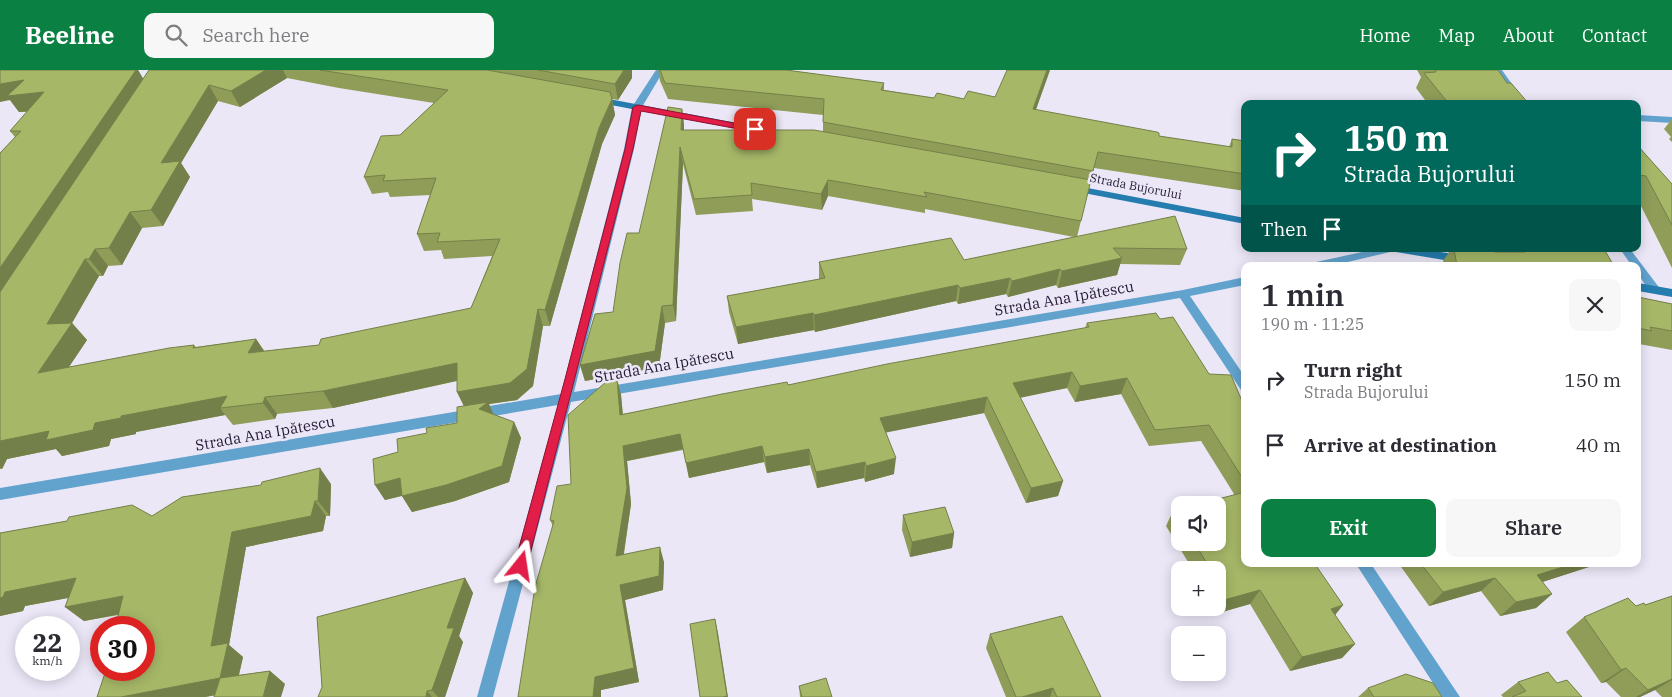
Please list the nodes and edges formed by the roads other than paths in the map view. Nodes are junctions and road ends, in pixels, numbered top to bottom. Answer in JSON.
{"nodes":[{"id":1,"x":660,"y":70,"type":"edge"},
{"id":2,"x":1498,"y":70,"type":"edge"},
{"id":3,"x":589,"y":98,"type":"edge"},
{"id":4,"x":1519,"y":100,"type":"edge"},
{"id":5,"x":638,"y":107,"type":"junction"},
{"id":6,"x":1641,"y":118,"type":"edge"},
{"id":7,"x":1672,"y":120,"type":"edge"},
{"id":8,"x":784,"y":135,"type":"edge"},
{"id":9,"x":1059,"y":186,"type":"edge"},
{"id":10,"x":1241,"y":220,"type":"edge"},
{"id":11,"x":1377,"y":252,"type":"edge"},
{"id":12,"x":1416,"y":252,"type":"edge"},
{"id":13,"x":1470,"y":260,"type":"edge"},
{"id":14,"x":1333,"y":262,"type":"edge"},
{"id":15,"x":1641,"y":271,"type":"edge"},
{"id":16,"x":1241,"y":282,"type":"edge"},
{"id":17,"x":1641,"y":287,"type":"edge"},
{"id":18,"x":1654,"y":289,"type":"junction"},
{"id":19,"x":1672,"y":293,"type":"edge"},
{"id":20,"x":1183,"y":294,"type":"junction"},
{"id":21,"x":1241,"y":381,"type":"edge"},
{"id":22,"x":566,"y":398,"type":"junction"},
{"id":23,"x":0,"y":494,"type":"edge"},
{"id":24,"x":1365,"y":567,"type":"edge"},
{"id":25,"x":486,"y":697,"type":"edge"},
{"id":26,"x":1452,"y":697,"type":"edge"}],
"edges":[{"from":1,"to":5,"type":"street"},
{"from":2,"to":4,"type":"street"},
{"from":3,"to":5,"type":"street"},
{"from":5,"to":8,"type":"street"},
{"from":5,"to":22,"type":"street"},
{"from":6,"to":7,"type":"street"},
{"from":9,"to":10,"type":"street","name":"Strada Bujorului"},
{"from":11,"to":14,"type":"street"},
{"from":12,"to":13,"type":"street"},
{"from":15,"to":18,"type":"street"},
{"from":16,"to":20,"type":"street","name":"Strada Ana Ipătescu"},
{"from":17,"to":18,"type":"street"},
{"from":18,"to":19,"type":"street"},
{"from":20,"to":21,"type":"street"},
{"from":20,"to":22,"type":"street","name":"Strada Ana Ipătescu"},
{"from":22,"to":23,"type":"street","name":"Strada Ana Ipătescu"},
{"from":22,"to":25,"type":"street"},
{"from":24,"to":26,"type":"street"}]}
